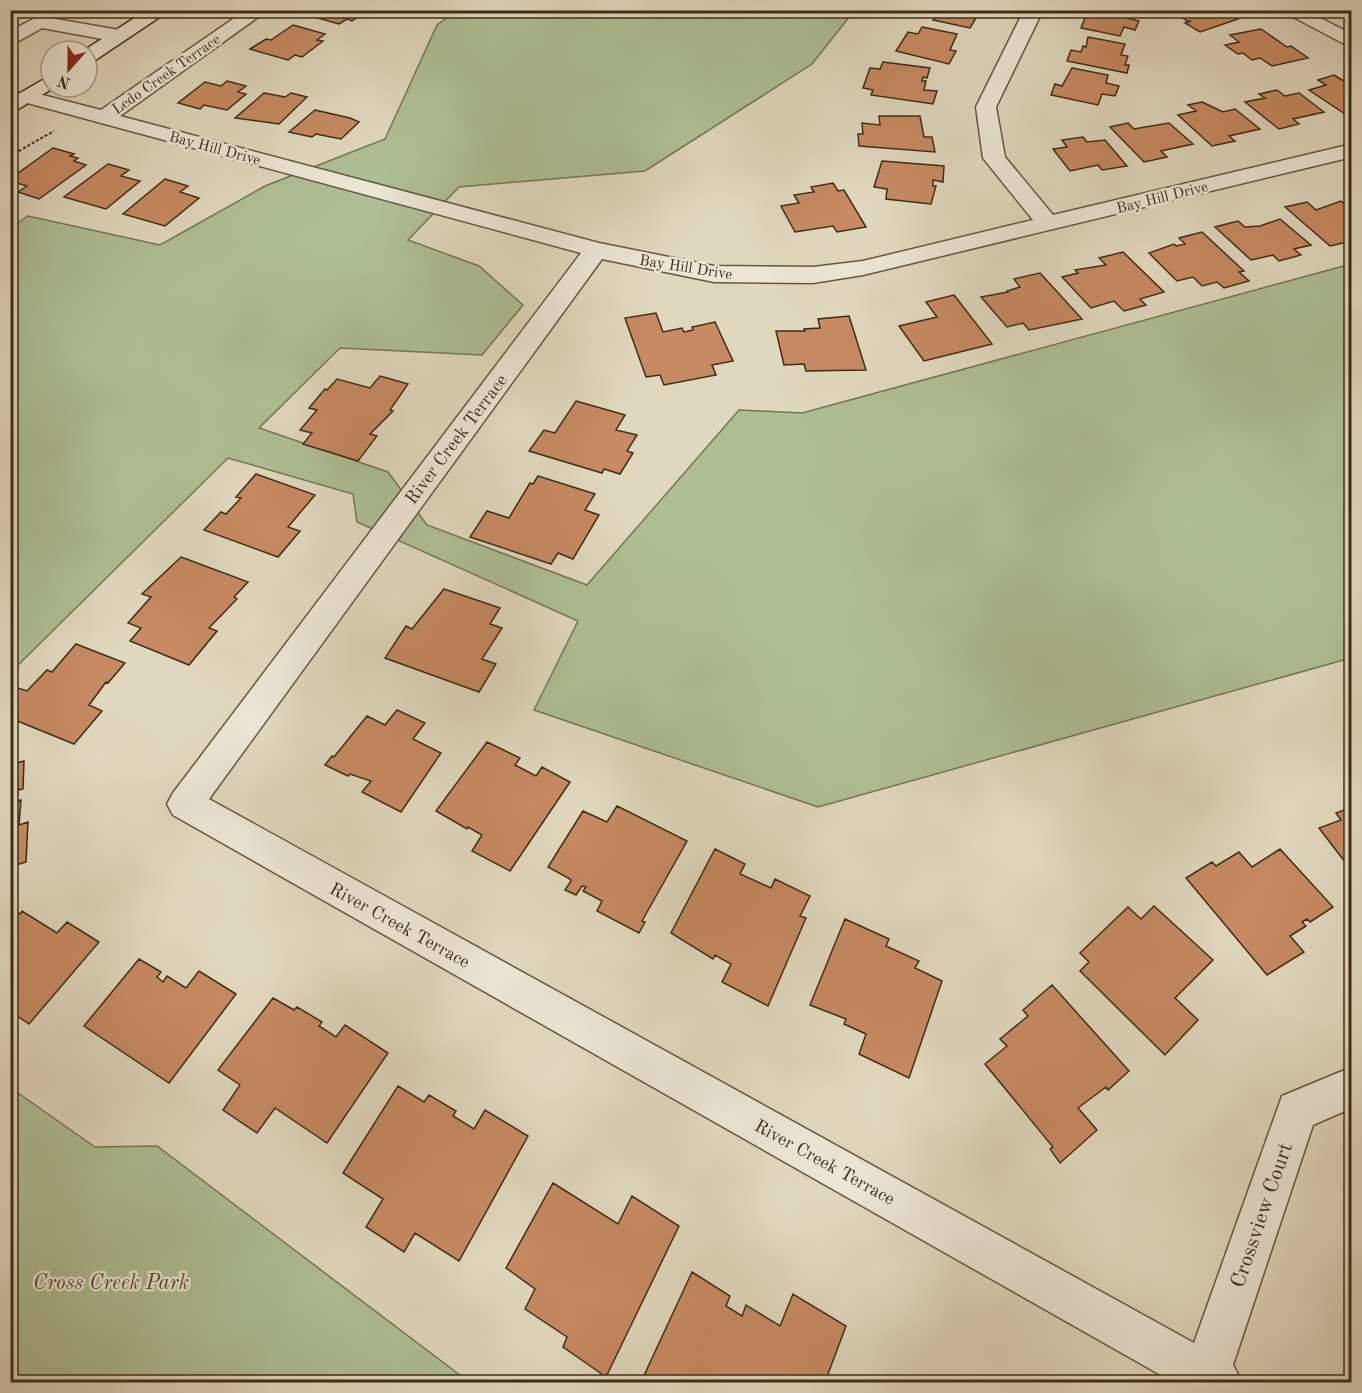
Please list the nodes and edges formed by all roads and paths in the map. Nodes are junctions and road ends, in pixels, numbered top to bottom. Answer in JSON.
{"nodes":[{"id":1,"x":161,"y":10,"type":"edge"},
{"id":2,"x":259,"y":10,"type":"edge"},
{"id":3,"x":1034,"y":10,"type":"edge"},
{"id":4,"x":1292,"y":11,"type":"edge"},
{"id":5,"x":119,"y":36,"type":"junction"},
{"id":6,"x":10,"y":40,"type":"edge"},
{"id":7,"x":1352,"y":42,"type":"edge"},
{"id":8,"x":99,"y":49,"type":"edge"},
{"id":9,"x":39,"y":89,"type":"edge"},
{"id":10,"x":19,"y":103,"type":"edge"},
{"id":11,"x":104,"y":118,"type":"junction"},
{"id":12,"x":61,"y":127,"type":"dead end"},
{"id":13,"x":1352,"y":150,"type":"edge"},
{"id":14,"x":10,"y":156,"type":"edge"},
{"id":15,"x":1049,"y":225,"type":"junction"},
{"id":16,"x":597,"y":250,"type":"junction"},
{"id":17,"x":1352,"y":1087,"type":"edge"},
{"id":18,"x":1212,"y":1379,"type":"edge"}],
"edges":[{"from":1,"to":5,"type":"street"},
{"from":2,"to":11,"type":"street","name":"Ledo Creek Terrace"},
{"from":3,"to":15,"type":"street"},
{"from":4,"to":7,"type":"street"},
{"from":5,"to":6,"type":"street"},
{"from":5,"to":8,"type":"street"},
{"from":9,"to":10,"type":"street"},
{"from":10,"to":11,"type":"street","name":"Bay Hill Drive"},
{"from":11,"to":16,"type":"street","name":"Bay Hill Drive"},
{"from":12,"to":14,"type":"path"},
{"from":13,"to":15,"type":"street","name":"Bay Hill Drive"},
{"from":15,"to":16,"type":"street","name":"Bay Hill Drive"},
{"from":16,"to":18,"type":"street","name":"River Creek Terrace"},
{"from":17,"to":18,"type":"street","name":"Crossview Court"}]}
